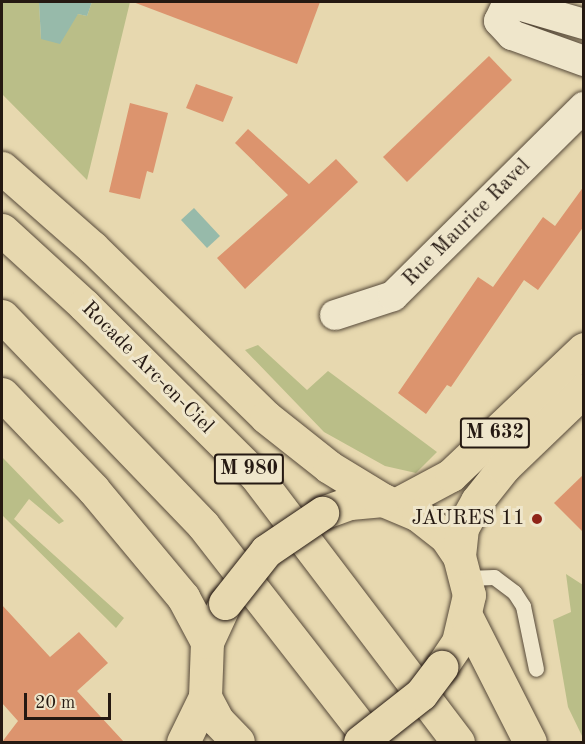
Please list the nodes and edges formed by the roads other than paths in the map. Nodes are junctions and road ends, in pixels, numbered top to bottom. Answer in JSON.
{"nodes":[{"id":1,"x":507,"y":2,"type":"edge"},
{"id":2,"x":584,"y":24,"type":"edge"},
{"id":3,"x":584,"y":61,"type":"edge"},
{"id":4,"x":584,"y":107,"type":"edge"},
{"id":5,"x":2,"y":168,"type":"edge"},
{"id":6,"x":2,"y":230,"type":"edge"},
{"id":7,"x":334,"y":315,"type":"dead end"},
{"id":8,"x":2,"y":316,"type":"edge"},
{"id":9,"x":584,"y":349,"type":"edge"},
{"id":10,"x":584,"y":390,"type":"edge"},
{"id":11,"x":2,"y":394,"type":"edge"},
{"id":12,"x":390,"y":502,"type":"junction"},
{"id":13,"x":463,"y":567,"type":"junction"},
{"id":14,"x":465,"y":615,"type":"junction"},
{"id":15,"x":207,"y":642,"type":"junction"},
{"id":16,"x":536,"y":669,"type":"dead end"},
{"id":17,"x":205,"y":697,"type":"junction"},
{"id":18,"x":183,"y":742,"type":"edge"},
{"id":19,"x":238,"y":742,"type":"edge"},
{"id":20,"x":360,"y":742,"type":"edge"},
{"id":21,"x":372,"y":742,"type":"edge"},
{"id":22,"x":458,"y":742,"type":"edge"},
{"id":23,"x":530,"y":742,"type":"edge"}],
"edges":[{"from":1,"to":2,"type":"street"},
{"from":1,"to":3,"type":"street"},
{"from":4,"to":7,"type":"street","name":"Rue Maurice Ravel"},
{"from":5,"to":12,"type":"main road"},
{"from":6,"to":22,"type":"main road","name":"Rocade Arc-en-Ciel","number":"M 980"},
{"from":8,"to":21,"type":"main road"},
{"from":9,"to":12,"type":"main road","number":"M 632"},
{"from":10,"to":13,"type":"main road","number":"M 632"},
{"from":11,"to":15,"type":"main road"},
{"from":12,"to":13,"type":"main road"},
{"from":12,"to":15,"type":"main road","bridge":true},
{"from":13,"to":14,"type":"main road"},
{"from":13,"to":16,"type":"lane"},
{"from":14,"to":20,"type":"main road","bridge":true},
{"from":14,"to":23,"type":"main road"},
{"from":15,"to":17,"type":"main road"},
{"from":17,"to":18,"type":"main road"},
{"from":17,"to":19,"type":"main road"}]}
